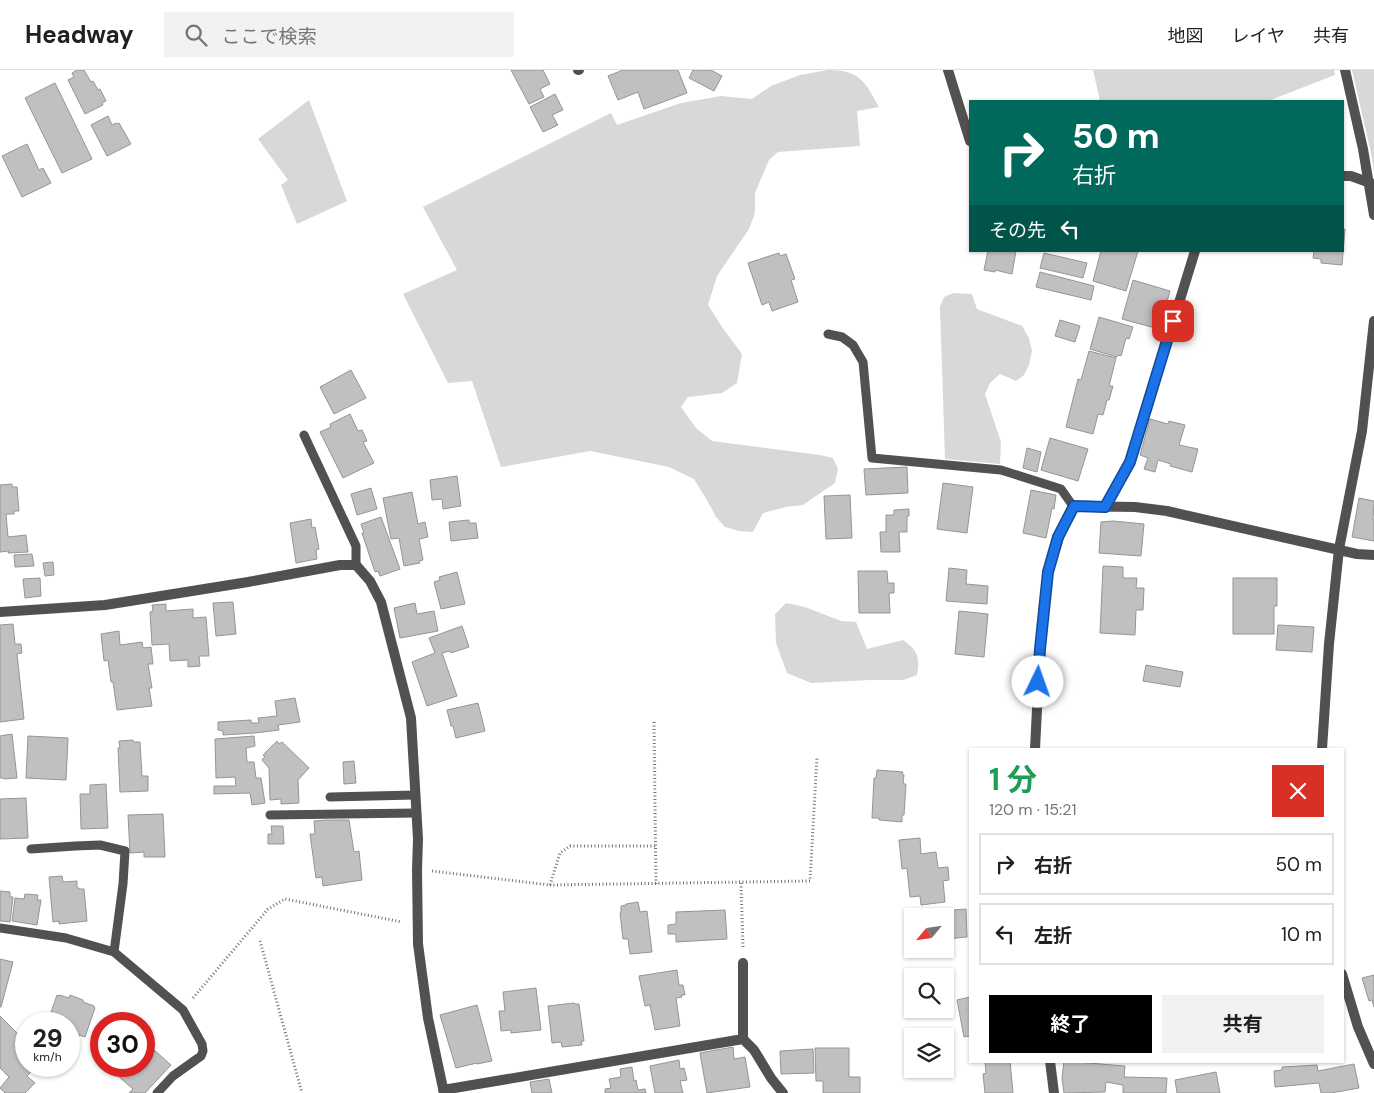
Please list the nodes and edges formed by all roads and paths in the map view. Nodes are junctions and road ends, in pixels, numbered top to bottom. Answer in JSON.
{"nodes":[{"id":1,"x":948,"y":70,"type":"edge"},
{"id":2,"x":1345,"y":70,"type":"edge"},
{"id":3,"x":969,"y":138,"type":"edge"},
{"id":4,"x":1344,"y":176,"type":"edge"},
{"id":5,"x":1371,"y":183,"type":"edge"},
{"id":6,"x":1374,"y":216,"type":"edge"},
{"id":7,"x":1195,"y":252,"type":"edge"},
{"id":8,"x":1374,"y":321,"type":"edge"},
{"id":9,"x":828,"y":334,"type":"dead end"},
{"id":10,"x":304,"y":435,"type":"dead end"},
{"id":11,"x":1074,"y":506,"type":"junction"},
{"id":12,"x":1105,"y":507,"type":"junction"},
{"id":13,"x":1339,"y":550,"type":"junction"},
{"id":14,"x":1374,"y":555,"type":"edge"},
{"id":15,"x":356,"y":565,"type":"junction"},
{"id":16,"x":0,"y":612,"type":"edge"},
{"id":17,"x":654,"y":722,"type":"dead end"},
{"id":18,"x":1035,"y":748,"type":"edge"},
{"id":19,"x":1322,"y":748,"type":"edge"},
{"id":20,"x":817,"y":757,"type":"dead end"},
{"id":21,"x":415,"y":795,"type":"junction"},
{"id":22,"x":330,"y":797,"type":"dead end"},
{"id":23,"x":416,"y":813,"type":"junction"},
{"id":24,"x":270,"y":815,"type":"dead end"},
{"id":25,"x":655,"y":846,"type":"junction"},
{"id":26,"x":31,"y":849,"type":"dead end"},
{"id":27,"x":417,"y":870,"type":"junction"},
{"id":28,"x":741,"y":883,"type":"junction"},
{"id":29,"x":656,"y":884,"type":"junction"},
{"id":30,"x":550,"y":885,"type":"junction"},
{"id":31,"x":418,"y":924,"type":"junction"},
{"id":32,"x":0,"y":928,"type":"edge"},
{"id":33,"x":260,"y":940,"type":"dead end"},
{"id":34,"x":114,"y":952,"type":"junction"},
{"id":35,"x":743,"y":963,"type":"joint"},
{"id":36,"x":1344,"y":981,"type":"edge"},
{"id":37,"x":183,"y":1010,"type":"junction"},
{"id":38,"x":743,"y":1038,"type":"junction"},
{"id":39,"x":1371,"y":1054,"type":"edge"},
{"id":40,"x":1050,"y":1063,"type":"edge"},
{"id":41,"x":1374,"y":1064,"type":"edge"},
{"id":42,"x":443,"y":1092,"type":"edge"},
{"id":43,"x":157,"y":1093,"type":"edge"},
{"id":44,"x":302,"y":1093,"type":"edge"},
{"id":45,"x":783,"y":1093,"type":"edge"},
{"id":46,"x":1054,"y":1093,"type":"edge"}],
"edges":[{"from":1,"to":3,"type":"street"},
{"from":2,"to":5,"type":"street"},
{"from":4,"to":5,"type":"street"},
{"from":5,"to":6,"type":"street"},
{"from":7,"to":12,"type":"street"},
{"from":8,"to":13,"type":"street"},
{"from":9,"to":11,"type":"lane"},
{"from":10,"to":15,"type":"lane"},
{"from":11,"to":12,"type":"street"},
{"from":11,"to":18,"type":"street"},
{"from":12,"to":13,"type":"street"},
{"from":13,"to":14,"type":"street"},
{"from":13,"to":19,"type":"street"},
{"from":15,"to":16,"type":"street"},
{"from":15,"to":21,"type":"street"},
{"from":17,"to":25,"type":"path"},
{"from":20,"to":28,"type":"path"},
{"from":21,"to":22,"type":"lane"},
{"from":21,"to":23,"type":"street"},
{"from":23,"to":24,"type":"lane"},
{"from":23,"to":27,"type":"street"},
{"from":25,"to":29,"type":"path"},
{"from":25,"to":30,"type":"path"},
{"from":26,"to":34,"type":"lane"},
{"from":27,"to":30,"type":"path"},
{"from":27,"to":31,"type":"street"},
{"from":28,"to":29,"type":"path"},
{"from":28,"to":35,"type":"path"},
{"from":29,"to":30,"type":"path"},
{"from":31,"to":37,"type":"path"},
{"from":31,"to":42,"type":"street"},
{"from":32,"to":34,"type":"lane"},
{"from":33,"to":44,"type":"path"},
{"from":34,"to":37,"type":"lane"},
{"from":35,"to":38,"type":"street"},
{"from":36,"to":39,"type":"street"},
{"from":37,"to":43,"type":"lane"},
{"from":38,"to":42,"type":"street"},
{"from":38,"to":45,"type":"street"},
{"from":39,"to":41,"type":"street"},
{"from":40,"to":46,"type":"street"}]}
